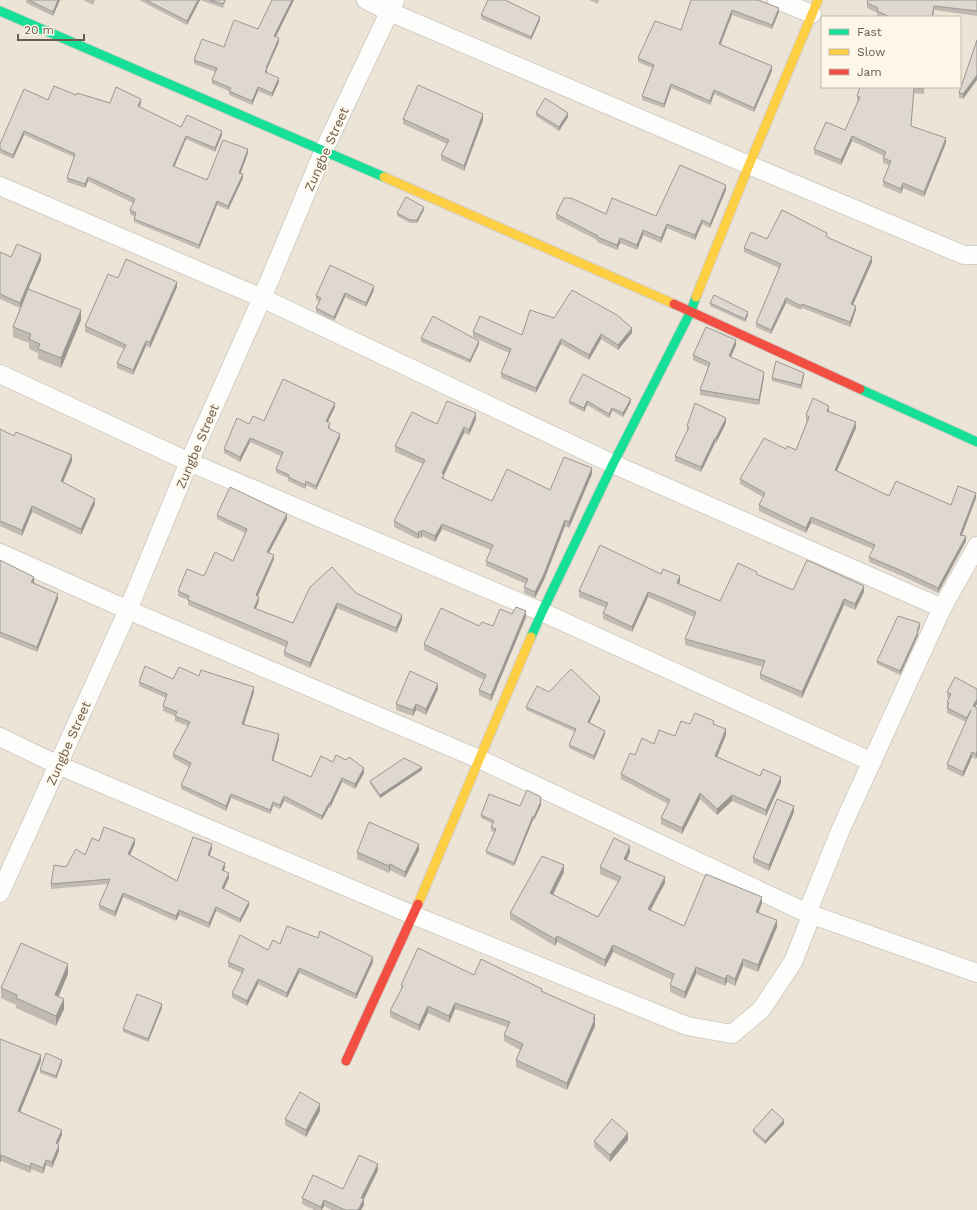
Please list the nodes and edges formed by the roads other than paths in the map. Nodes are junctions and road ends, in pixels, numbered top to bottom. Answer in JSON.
{"nodes":[{"id":1,"x":366,"y":0,"type":"edge"},
{"id":2,"x":777,"y":0,"type":"edge"},
{"id":3,"x":393,"y":6,"type":"edge"},
{"id":4,"x":815,"y":7,"type":"edge"},
{"id":5,"x":0,"y":11,"type":"edge"},
{"id":6,"x":324,"y":150,"type":"junction"},
{"id":7,"x":749,"y":165,"type":"junction"},
{"id":8,"x":0,"y":186,"type":"edge"},
{"id":9,"x":977,"y":255,"type":"edge"},
{"id":10,"x":262,"y":298,"type":"junction"},
{"id":11,"x":691,"y":311,"type":"junction"},
{"id":12,"x":0,"y":374,"type":"edge"},
{"id":13,"x":977,"y":442,"type":"edge"},
{"id":14,"x":189,"y":462,"type":"junction"},
{"id":15,"x":613,"y":464,"type":"junction"},
{"id":16,"x":977,"y":546,"type":"edge"},
{"id":17,"x":0,"y":552,"type":"edge"},
{"id":18,"x":942,"y":608,"type":"junction"},
{"id":19,"x":128,"y":610,"type":"junction"},
{"id":20,"x":542,"y":612,"type":"junction"},
{"id":21,"x":0,"y":737,"type":"edge"},
{"id":22,"x":479,"y":760,"type":"junction"},
{"id":23,"x":872,"y":762,"type":"junction"},
{"id":24,"x":58,"y":765,"type":"junction"},
{"id":25,"x":0,"y":892,"type":"edge"},
{"id":26,"x":809,"y":914,"type":"junction"},
{"id":27,"x":413,"y":915,"type":"junction"},
{"id":28,"x":977,"y":973,"type":"edge"},
{"id":29,"x":346,"y":1061,"type":"dead end"}],
"edges":[{"from":1,"to":3,"type":"street"},
{"from":2,"to":4,"type":"street"},
{"from":3,"to":6,"type":"street","name":"Zungbe Street"},
{"from":3,"to":7,"type":"street"},
{"from":4,"to":7,"type":"street"},
{"from":5,"to":6,"type":"street"},
{"from":6,"to":10,"type":"street","name":"Zungbe Street"},
{"from":6,"to":11,"type":"street"},
{"from":7,"to":9,"type":"street"},
{"from":7,"to":11,"type":"street"},
{"from":8,"to":10,"type":"street"},
{"from":10,"to":14,"type":"street","name":"Zungbe Street"},
{"from":10,"to":15,"type":"street"},
{"from":11,"to":13,"type":"street"},
{"from":11,"to":15,"type":"street"},
{"from":12,"to":14,"type":"street"},
{"from":14,"to":19,"type":"street","name":"Zungbe Street"},
{"from":14,"to":20,"type":"street"},
{"from":15,"to":18,"type":"street"},
{"from":15,"to":20,"type":"street"},
{"from":16,"to":18,"type":"street"},
{"from":17,"to":19,"type":"street"},
{"from":18,"to":23,"type":"street"},
{"from":19,"to":22,"type":"street"},
{"from":19,"to":24,"type":"street","name":"Zungbe Street"},
{"from":20,"to":22,"type":"street"},
{"from":20,"to":23,"type":"street"},
{"from":21,"to":24,"type":"street"},
{"from":22,"to":26,"type":"street"},
{"from":22,"to":27,"type":"street"},
{"from":23,"to":26,"type":"street"},
{"from":24,"to":25,"type":"street","name":"Zungbe Street"},
{"from":24,"to":27,"type":"street"},
{"from":26,"to":27,"type":"street"},
{"from":26,"to":28,"type":"street"},
{"from":27,"to":29,"type":"street"}]}
